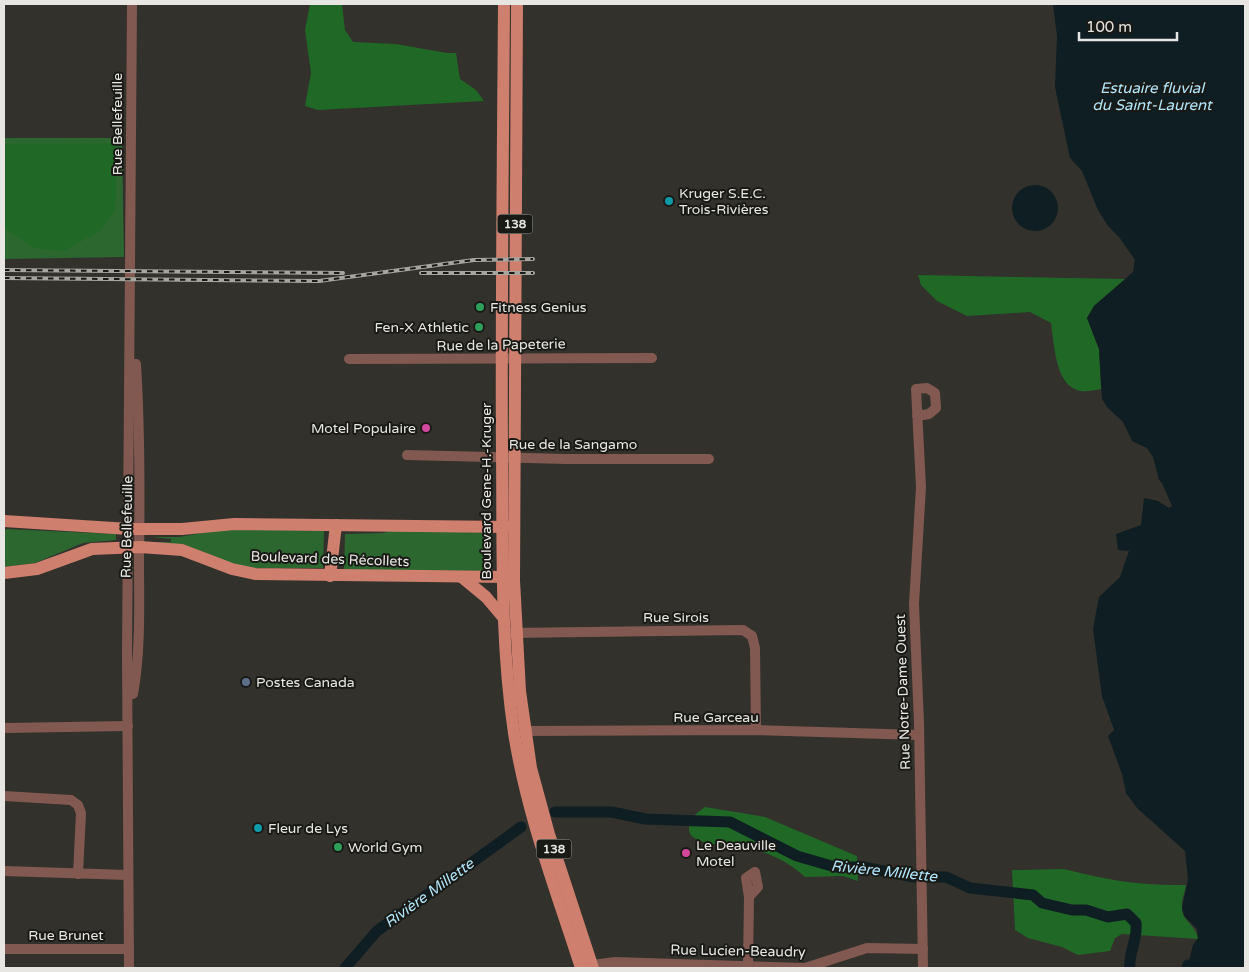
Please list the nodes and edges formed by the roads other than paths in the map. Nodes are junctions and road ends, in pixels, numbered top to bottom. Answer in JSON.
{"nodes":[{"id":1,"x":132,"y":4,"type":"edge"},
{"id":2,"x":504,"y":4,"type":"edge"},
{"id":3,"x":517,"y":4,"type":"edge"},
{"id":4,"x":507,"y":357,"type":"junction"},
{"id":5,"x":652,"y":358,"type":"dead end"},
{"id":6,"x":349,"y":359,"type":"dead end"},
{"id":7,"x":917,"y":416,"type":"junction"},
{"id":8,"x":407,"y":455,"type":"dead end"},
{"id":9,"x":508,"y":458,"type":"junction"},
{"id":10,"x":709,"y":459,"type":"dead end"},
{"id":11,"x":4,"y":521,"type":"edge"},
{"id":12,"x":336,"y":525,"type":"junction"},
{"id":13,"x":507,"y":527,"type":"junction"},
{"id":14,"x":135,"y":529,"type":"junction"},
{"id":15,"x":134,"y":547,"type":"junction"},
{"id":16,"x":4,"y":573,"type":"edge"},
{"id":17,"x":330,"y":576,"type":"junction"},
{"id":18,"x":508,"y":577,"type":"junction"},
{"id":19,"x":463,"y":578,"type":"junction"},
{"id":20,"x":502,"y":616,"type":"junction"},
{"id":21,"x":516,"y":633,"type":"junction"},
{"id":22,"x":503,"y":634,"type":"junction"},
{"id":23,"x":128,"y":723,"type":"junction"},
{"id":24,"x":4,"y":728,"type":"edge"},
{"id":25,"x":756,"y":730,"type":"junction"},
{"id":26,"x":520,"y":731,"type":"junction"},
{"id":27,"x":918,"y":735,"type":"junction"},
{"id":28,"x":4,"y":796,"type":"edge"},
{"id":29,"x":4,"y":871,"type":"edge"},
{"id":30,"x":78,"y":874,"type":"junction"},
{"id":31,"x":128,"y":875,"type":"junction"},
{"id":32,"x":749,"y":897,"type":"dead end"},
{"id":33,"x":129,"y":948,"type":"junction"},
{"id":34,"x":4,"y":949,"type":"edge"},
{"id":35,"x":923,"y":949,"type":"junction"},
{"id":36,"x":748,"y":966,"type":"junction"},
{"id":37,"x":587,"y":967,"type":"edge"},
{"id":38,"x":129,"y":968,"type":"edge"},
{"id":39,"x":923,"y":968,"type":"edge"}],
"edges":[{"from":1,"to":14,"type":"street","name":"Rue Bellefeuille"},
{"from":2,"to":4,"type":"main road","name":"Boulevard Gene-H.-Kruger","number":"138"},
{"from":3,"to":4,"type":"main road","name":"Boulevard Gene-H.-Kruger","number":"138"},
{"from":4,"to":5,"type":"street","name":"Rue de la Papeterie"},
{"from":4,"to":6,"type":"street","name":"Rue de la Papeterie"},
{"from":4,"to":9,"type":"main road","name":"Boulevard Gene-H.-Kruger","number":"138"},
{"from":7,"to":7,"type":"street","name":"Rue Notre-Dame Ouest"},
{"from":7,"to":27,"type":"street","name":"Rue Notre-Dame Ouest"},
{"from":8,"to":9,"type":"street","name":"Rue de la Sangamo"},
{"from":9,"to":10,"type":"street","name":"Rue de la Sangamo"},
{"from":9,"to":13,"type":"main road","name":"Boulevard Gene-H.-Kruger","number":"138"},
{"from":11,"to":14,"type":"main road"},
{"from":12,"to":13,"type":"main road"},
{"from":12,"to":14,"type":"main road"},
{"from":12,"to":17,"type":"main road"},
{"from":13,"to":18,"type":"main road","name":"Boulevard Gene-H.-Kruger","number":"138"},
{"from":14,"to":15,"type":"street","name":"Rue Bellefeuille"},
{"from":15,"to":16,"type":"main road","name":"Boulevard des Récollets"},
{"from":15,"to":17,"type":"main road","name":"Boulevard des Récollets"},
{"from":15,"to":23,"type":"street","name":"Rue Bellefeuille"},
{"from":17,"to":19,"type":"main road","name":"Boulevard des Récollets"},
{"from":18,"to":19,"type":"main road","name":"Boulevard des Récollets"},
{"from":18,"to":20,"type":"main road","name":"Boulevard Gene-H.-Kruger","number":"138"},
{"from":18,"to":21,"type":"main road","name":"Boulevard Gene-H.-Kruger","number":"138"},
{"from":19,"to":20,"type":"main road"},
{"from":20,"to":22,"type":"main road","name":"Boulevard Gene-H.-Kruger","number":"138"},
{"from":21,"to":22,"type":"street","name":"Rue Sirois"},
{"from":21,"to":25,"type":"street","name":"Rue Sirois"},
{"from":21,"to":26,"type":"main road","name":"Boulevard Gene-H.-Kruger","number":"138"},
{"from":22,"to":26,"type":"main road","name":"Boulevard Gene-H.-Kruger","number":"138"},
{"from":23,"to":24,"type":"street"},
{"from":23,"to":31,"type":"street","name":"Rue Bellefeuille"},
{"from":25,"to":26,"type":"street","name":"Rue Garceau"},
{"from":25,"to":27,"type":"street","name":"Rue Garceau"},
{"from":26,"to":37,"type":"main road","name":"Boulevard Gene-H.-Kruger","number":"138"},
{"from":27,"to":35,"type":"street","name":"Rue Notre-Dame Ouest"},
{"from":28,"to":30,"type":"street"},
{"from":29,"to":30,"type":"street"},
{"from":30,"to":31,"type":"street"},
{"from":31,"to":33,"type":"street","name":"Rue Bellefeuille"},
{"from":32,"to":36,"type":"street"},
{"from":33,"to":34,"type":"street","name":"Rue Brunet"},
{"from":33,"to":38,"type":"street","name":"Rue Bellefeuille"},
{"from":35,"to":36,"type":"street","name":"Rue Lucien-Beaudry"},
{"from":35,"to":39,"type":"street","name":"Rue Notre-Dame Ouest"},
{"from":36,"to":37,"type":"street","name":"Rue Lucien-Beaudry"}]}
